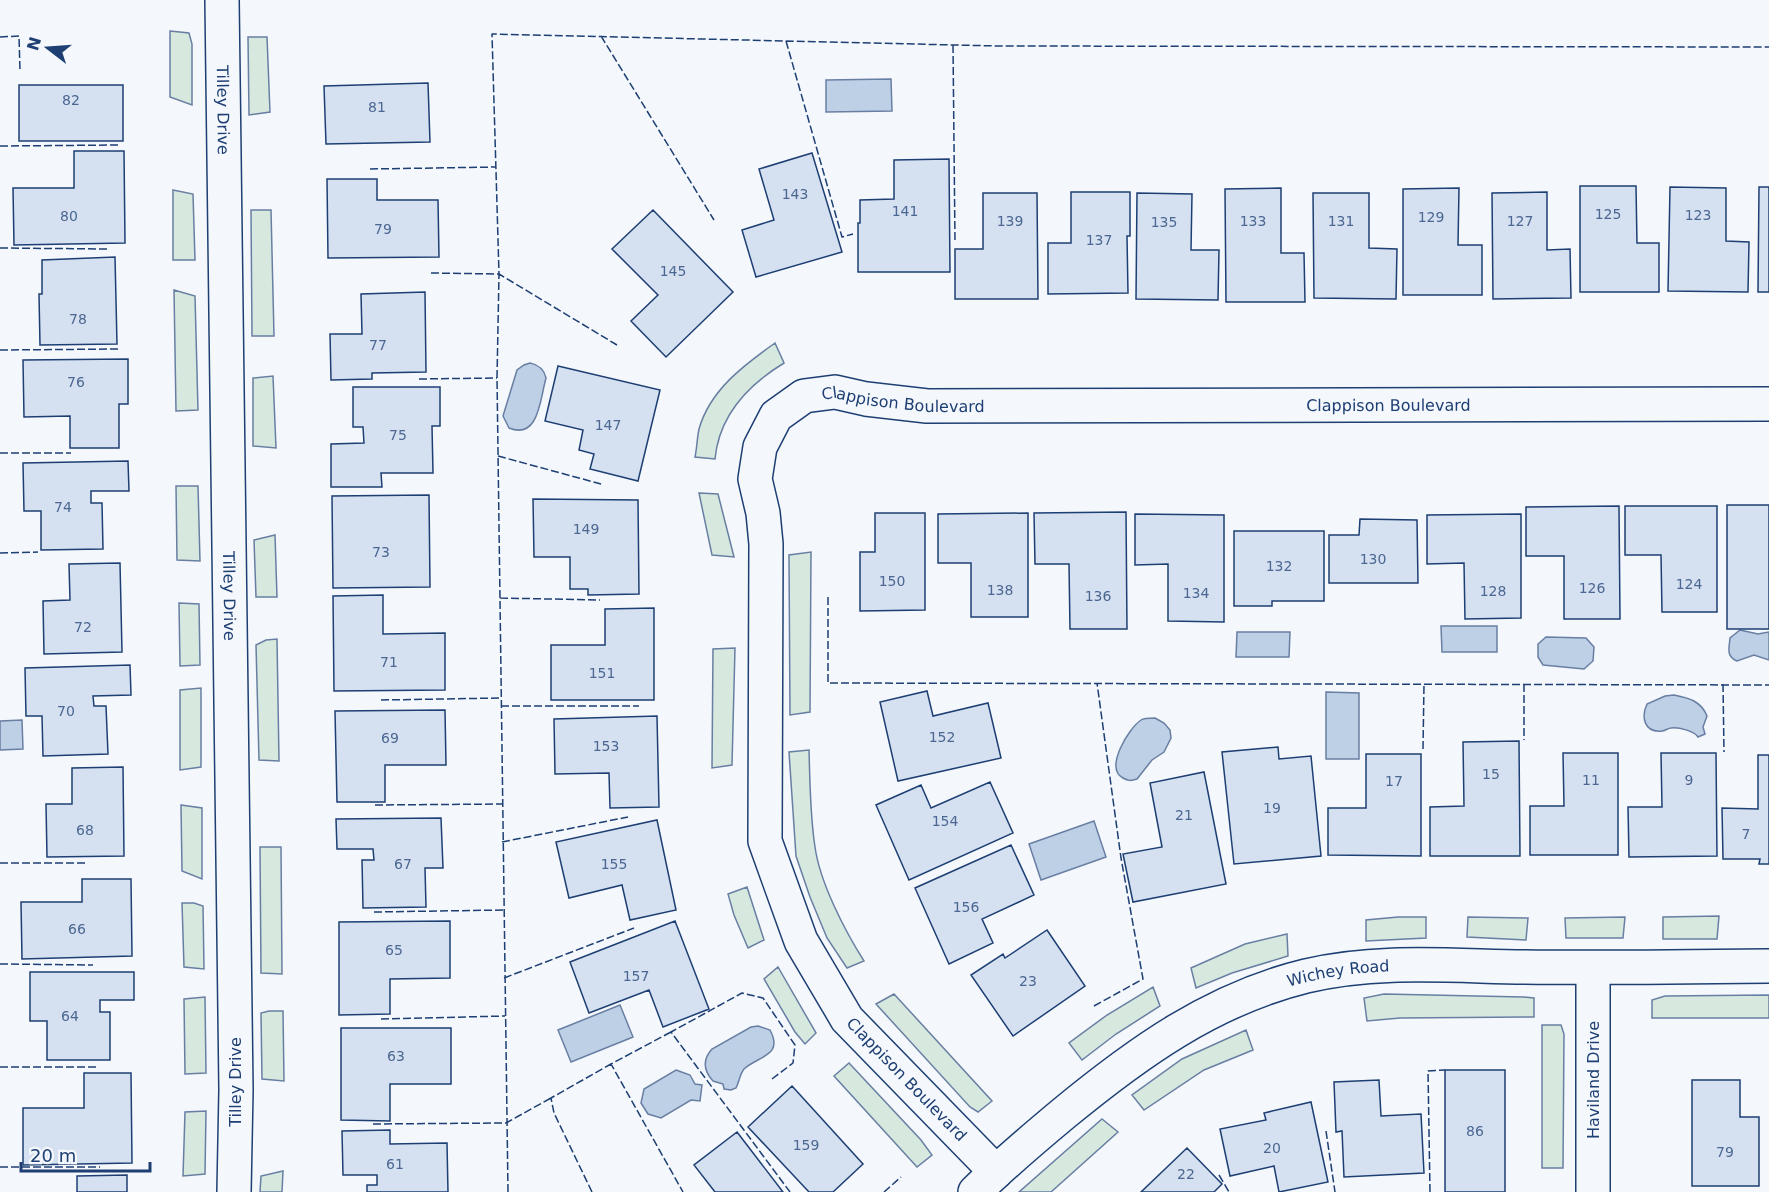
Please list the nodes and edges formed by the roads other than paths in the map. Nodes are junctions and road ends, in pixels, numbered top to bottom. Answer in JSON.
{"nodes":[{"id":1,"x":222,"y":0,"type":"edge"},
{"id":2,"x":1769,"y":404,"type":"edge"},
{"id":3,"x":1769,"y":966,"type":"edge"},
{"id":4,"x":1593,"y":968,"type":"junction"},
{"id":5,"x":986,"y":1182,"type":"edge"},
{"id":6,"x":234,"y":1192,"type":"edge"},
{"id":7,"x":1593,"y":1192,"type":"edge"}],
"edges":[{"from":1,"to":6,"type":"street","name":"Tilley Drive"},
{"from":2,"to":5,"type":"street","name":"Clappison Boulevard"},
{"from":3,"to":4,"type":"street","name":"Wichey Road"},
{"from":4,"to":5,"type":"street","name":"Wichey Road"},
{"from":4,"to":7,"type":"street","name":"Haviland Drive"}]}
